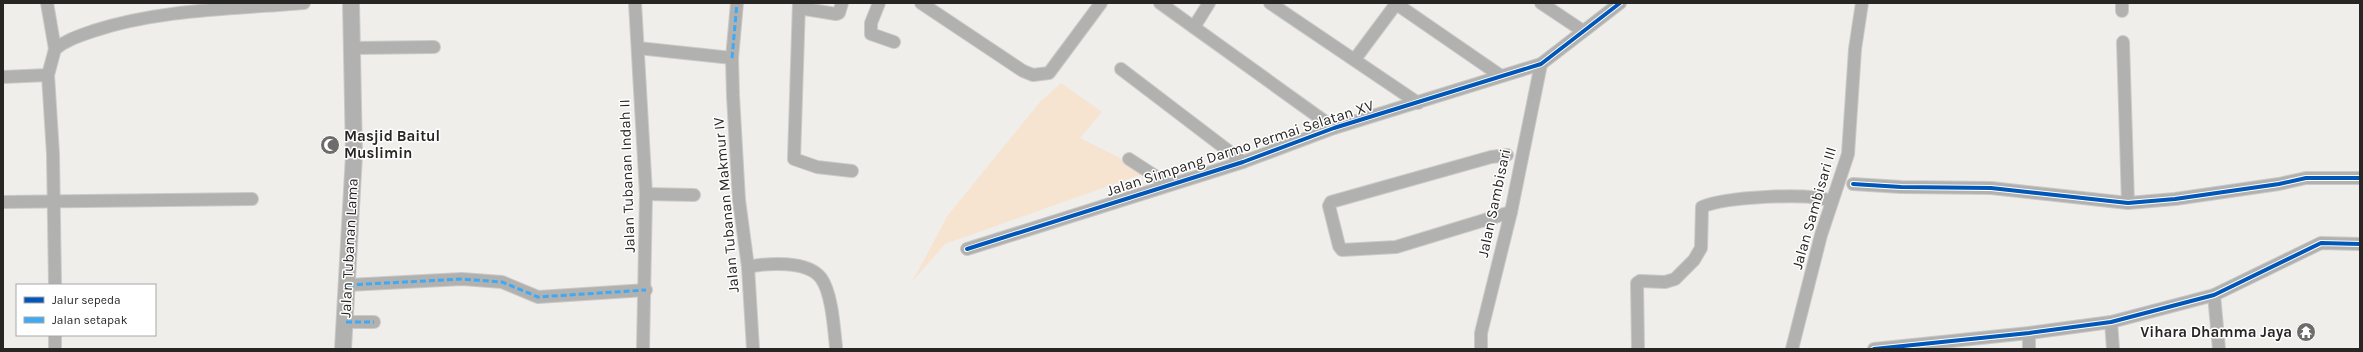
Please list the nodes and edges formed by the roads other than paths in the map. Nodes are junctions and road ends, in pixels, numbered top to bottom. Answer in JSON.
{"nodes":[{"id":1,"x":47,"y":3,"type":"edge"},
{"id":2,"x":304,"y":3,"type":"edge"},
{"id":3,"x":352,"y":3,"type":"edge"},
{"id":4,"x":635,"y":3,"type":"edge"},
{"id":5,"x":737,"y":3,"type":"edge"},
{"id":6,"x":842,"y":3,"type":"edge"},
{"id":7,"x":879,"y":3,"type":"edge"},
{"id":8,"x":921,"y":3,"type":"edge"},
{"id":9,"x":1101,"y":3,"type":"edge"},
{"id":10,"x":1160,"y":3,"type":"edge"},
{"id":11,"x":1208,"y":3,"type":"edge"},
{"id":12,"x":1270,"y":3,"type":"edge"},
{"id":13,"x":1541,"y":3,"type":"edge"},
{"id":14,"x":1620,"y":3,"type":"edge"},
{"id":15,"x":1862,"y":3,"type":"edge"},
{"id":16,"x":1396,"y":4,"type":"edge"},
{"id":17,"x":799,"y":5,"type":"edge"},
{"id":18,"x":1194,"y":27,"type":"junction"},
{"id":19,"x":1583,"y":31,"type":"junction"},
{"id":20,"x":894,"y":42,"type":"dead end"},
{"id":21,"x":2123,"y":42,"type":"dead end"},
{"id":22,"x":434,"y":47,"type":"dead end"},
{"id":23,"x":354,"y":48,"type":"junction"},
{"id":24,"x":638,"y":48,"type":"junction"},
{"id":25,"x":54,"y":49,"type":"junction"},
{"id":26,"x":732,"y":58,"type":"junction"},
{"id":27,"x":1355,"y":59,"type":"junction"},
{"id":28,"x":1541,"y":64,"type":"junction"},
{"id":29,"x":1121,"y":69,"type":"dead end"},
{"id":30,"x":48,"y":75,"type":"junction"},
{"id":31,"x":1501,"y":76,"type":"junction"},
{"id":32,"x":3,"y":77,"type":"edge"},
{"id":33,"x":1418,"y":103,"type":"junction"},
{"id":34,"x":1334,"y":128,"type":"junction"},
{"id":35,"x":1507,"y":155,"type":"dead end"},
{"id":36,"x":1129,"y":159,"type":"dead end"},
{"id":37,"x":1243,"y":162,"type":"junction"},
{"id":38,"x":852,"y":171,"type":"dead end"},
{"id":39,"x":2360,"y":178,"type":"edge"},
{"id":40,"x":1853,"y":184,"type":"dead end"},
{"id":41,"x":1168,"y":185,"type":"junction"},
{"id":42,"x":646,"y":194,"type":"junction"},
{"id":43,"x":694,"y":195,"type":"dead end"},
{"id":44,"x":252,"y":199,"type":"dead end"},
{"id":45,"x":1831,"y":201,"type":"junction"},
{"id":46,"x":3,"y":202,"type":"edge"},
{"id":47,"x":54,"y":202,"type":"junction"},
{"id":48,"x":2128,"y":203,"type":"junction"},
{"id":49,"x":1511,"y":212,"type":"junction"},
{"id":50,"x":2360,"y":244,"type":"edge"},
{"id":51,"x":967,"y":249,"type":"dead end"},
{"id":52,"x":748,"y":267,"type":"junction"},
{"id":53,"x":55,"y":284,"type":"edge"},
{"id":54,"x":348,"y":284,"type":"junction"},
{"id":55,"x":646,"y":290,"type":"junction"},
{"id":56,"x":2214,"y":295,"type":"junction"},
{"id":57,"x":346,"y":322,"type":"junction"},
{"id":58,"x":374,"y":322,"type":"dead end"},
{"id":59,"x":2111,"y":322,"type":"junction"},
{"id":60,"x":2029,"y":333,"type":"junction"},
{"id":61,"x":55,"y":336,"type":"edge"},
{"id":62,"x":836,"y":347,"type":"dead end"},
{"id":63,"x":55,"y":349,"type":"edge"},
{"id":64,"x":343,"y":349,"type":"edge"},
{"id":65,"x":643,"y":349,"type":"edge"},
{"id":66,"x":752,"y":349,"type":"edge"},
{"id":67,"x":1481,"y":349,"type":"edge"},
{"id":68,"x":1638,"y":349,"type":"edge"},
{"id":69,"x":1792,"y":349,"type":"edge"},
{"id":70,"x":1874,"y":349,"type":"edge"},
{"id":71,"x":2029,"y":349,"type":"edge"},
{"id":72,"x":2113,"y":349,"type":"edge"},
{"id":73,"x":2219,"y":349,"type":"edge"}],
"edges":[{"from":1,"to":25,"type":"street"},
{"from":2,"to":25,"type":"street"},
{"from":3,"to":23,"type":"street","name":"Jalan Tubanan Lama"},
{"from":4,"to":24,"type":"street","name":"Jalan Tubanan Indah II"},
{"from":5,"to":26,"type":"street","name":"Jalan Tubanan Makmur IV"},
{"from":6,"to":17,"type":"street"},
{"from":7,"to":20,"type":"street"},
{"from":8,"to":9,"type":"street"},
{"from":10,"to":18,"type":"street"},
{"from":11,"to":18,"type":"street"},
{"from":12,"to":27,"type":"street"},
{"from":13,"to":19,"type":"street"},
{"from":14,"to":19,"type":"street","name":"Jalan Simpang Darmo Permai Selatan XV"},
{"from":15,"to":45,"type":"street","name":"Jalan Sambisari III"},
{"from":16,"to":27,"type":"street"},
{"from":16,"to":31,"type":"street"},
{"from":17,"to":38,"type":"street"},
{"from":18,"to":34,"type":"street"},
{"from":19,"to":28,"type":"street","name":"Jalan Simpang Darmo Permai Selatan XV"},
{"from":21,"to":48,"type":"street"},
{"from":22,"to":23,"type":"street"},
{"from":23,"to":54,"type":"street","name":"Jalan Tubanan Lama"},
{"from":24,"to":26,"type":"street"},
{"from":24,"to":42,"type":"street","name":"Jalan Tubanan Indah II"},
{"from":25,"to":30,"type":"street"},
{"from":26,"to":52,"type":"street","name":"Jalan Tubanan Makmur IV"},
{"from":27,"to":33,"type":"street"},
{"from":28,"to":31,"type":"street","name":"Jalan Simpang Darmo Permai Selatan XV"},
{"from":28,"to":49,"type":"street","name":"Jalan Sambisari"},
{"from":29,"to":37,"type":"street"},
{"from":30,"to":32,"type":"street"},
{"from":30,"to":47,"type":"street"},
{"from":31,"to":33,"type":"street","name":"Jalan Simpang Darmo Permai Selatan XV"},
{"from":33,"to":34,"type":"street","name":"Jalan Simpang Darmo Permai Selatan XV"},
{"from":34,"to":37,"type":"street","name":"Jalan Simpang Darmo Permai Selatan XV"},
{"from":35,"to":49,"type":"street"},
{"from":36,"to":41,"type":"street"},
{"from":37,"to":41,"type":"street","name":"Jalan Simpang Darmo Permai Selatan XV"},
{"from":39,"to":48,"type":"street"},
{"from":40,"to":48,"type":"street"},
{"from":41,"to":51,"type":"street","name":"Jalan Simpang Darmo Permai Selatan XV"},
{"from":42,"to":43,"type":"street"},
{"from":42,"to":55,"type":"street","name":"Jalan Tubanan Indah II"},
{"from":44,"to":47,"type":"street"},
{"from":45,"to":68,"type":"street"},
{"from":45,"to":69,"type":"street","name":"Jalan Sambisari III"},
{"from":46,"to":47,"type":"street"},
{"from":47,"to":53,"type":"street"},
{"from":49,"to":67,"type":"street","name":"Jalan Sambisari"},
{"from":50,"to":56,"type":"street"},
{"from":52,"to":62,"type":"street"},
{"from":52,"to":66,"type":"street","name":"Jalan Tubanan Makmur IV"},
{"from":54,"to":55,"type":"street"},
{"from":54,"to":57,"type":"street","name":"Jalan Tubanan Lama"},
{"from":55,"to":65,"type":"street","name":"Jalan Tubanan Indah II"},
{"from":56,"to":59,"type":"street"},
{"from":56,"to":73,"type":"street"},
{"from":57,"to":58,"type":"street"},
{"from":57,"to":64,"type":"street","name":"Jalan Tubanan Lama"},
{"from":59,"to":60,"type":"street"},
{"from":59,"to":72,"type":"street"},
{"from":60,"to":70,"type":"street"},
{"from":60,"to":71,"type":"street"},
{"from":61,"to":63,"type":"street"}]}
